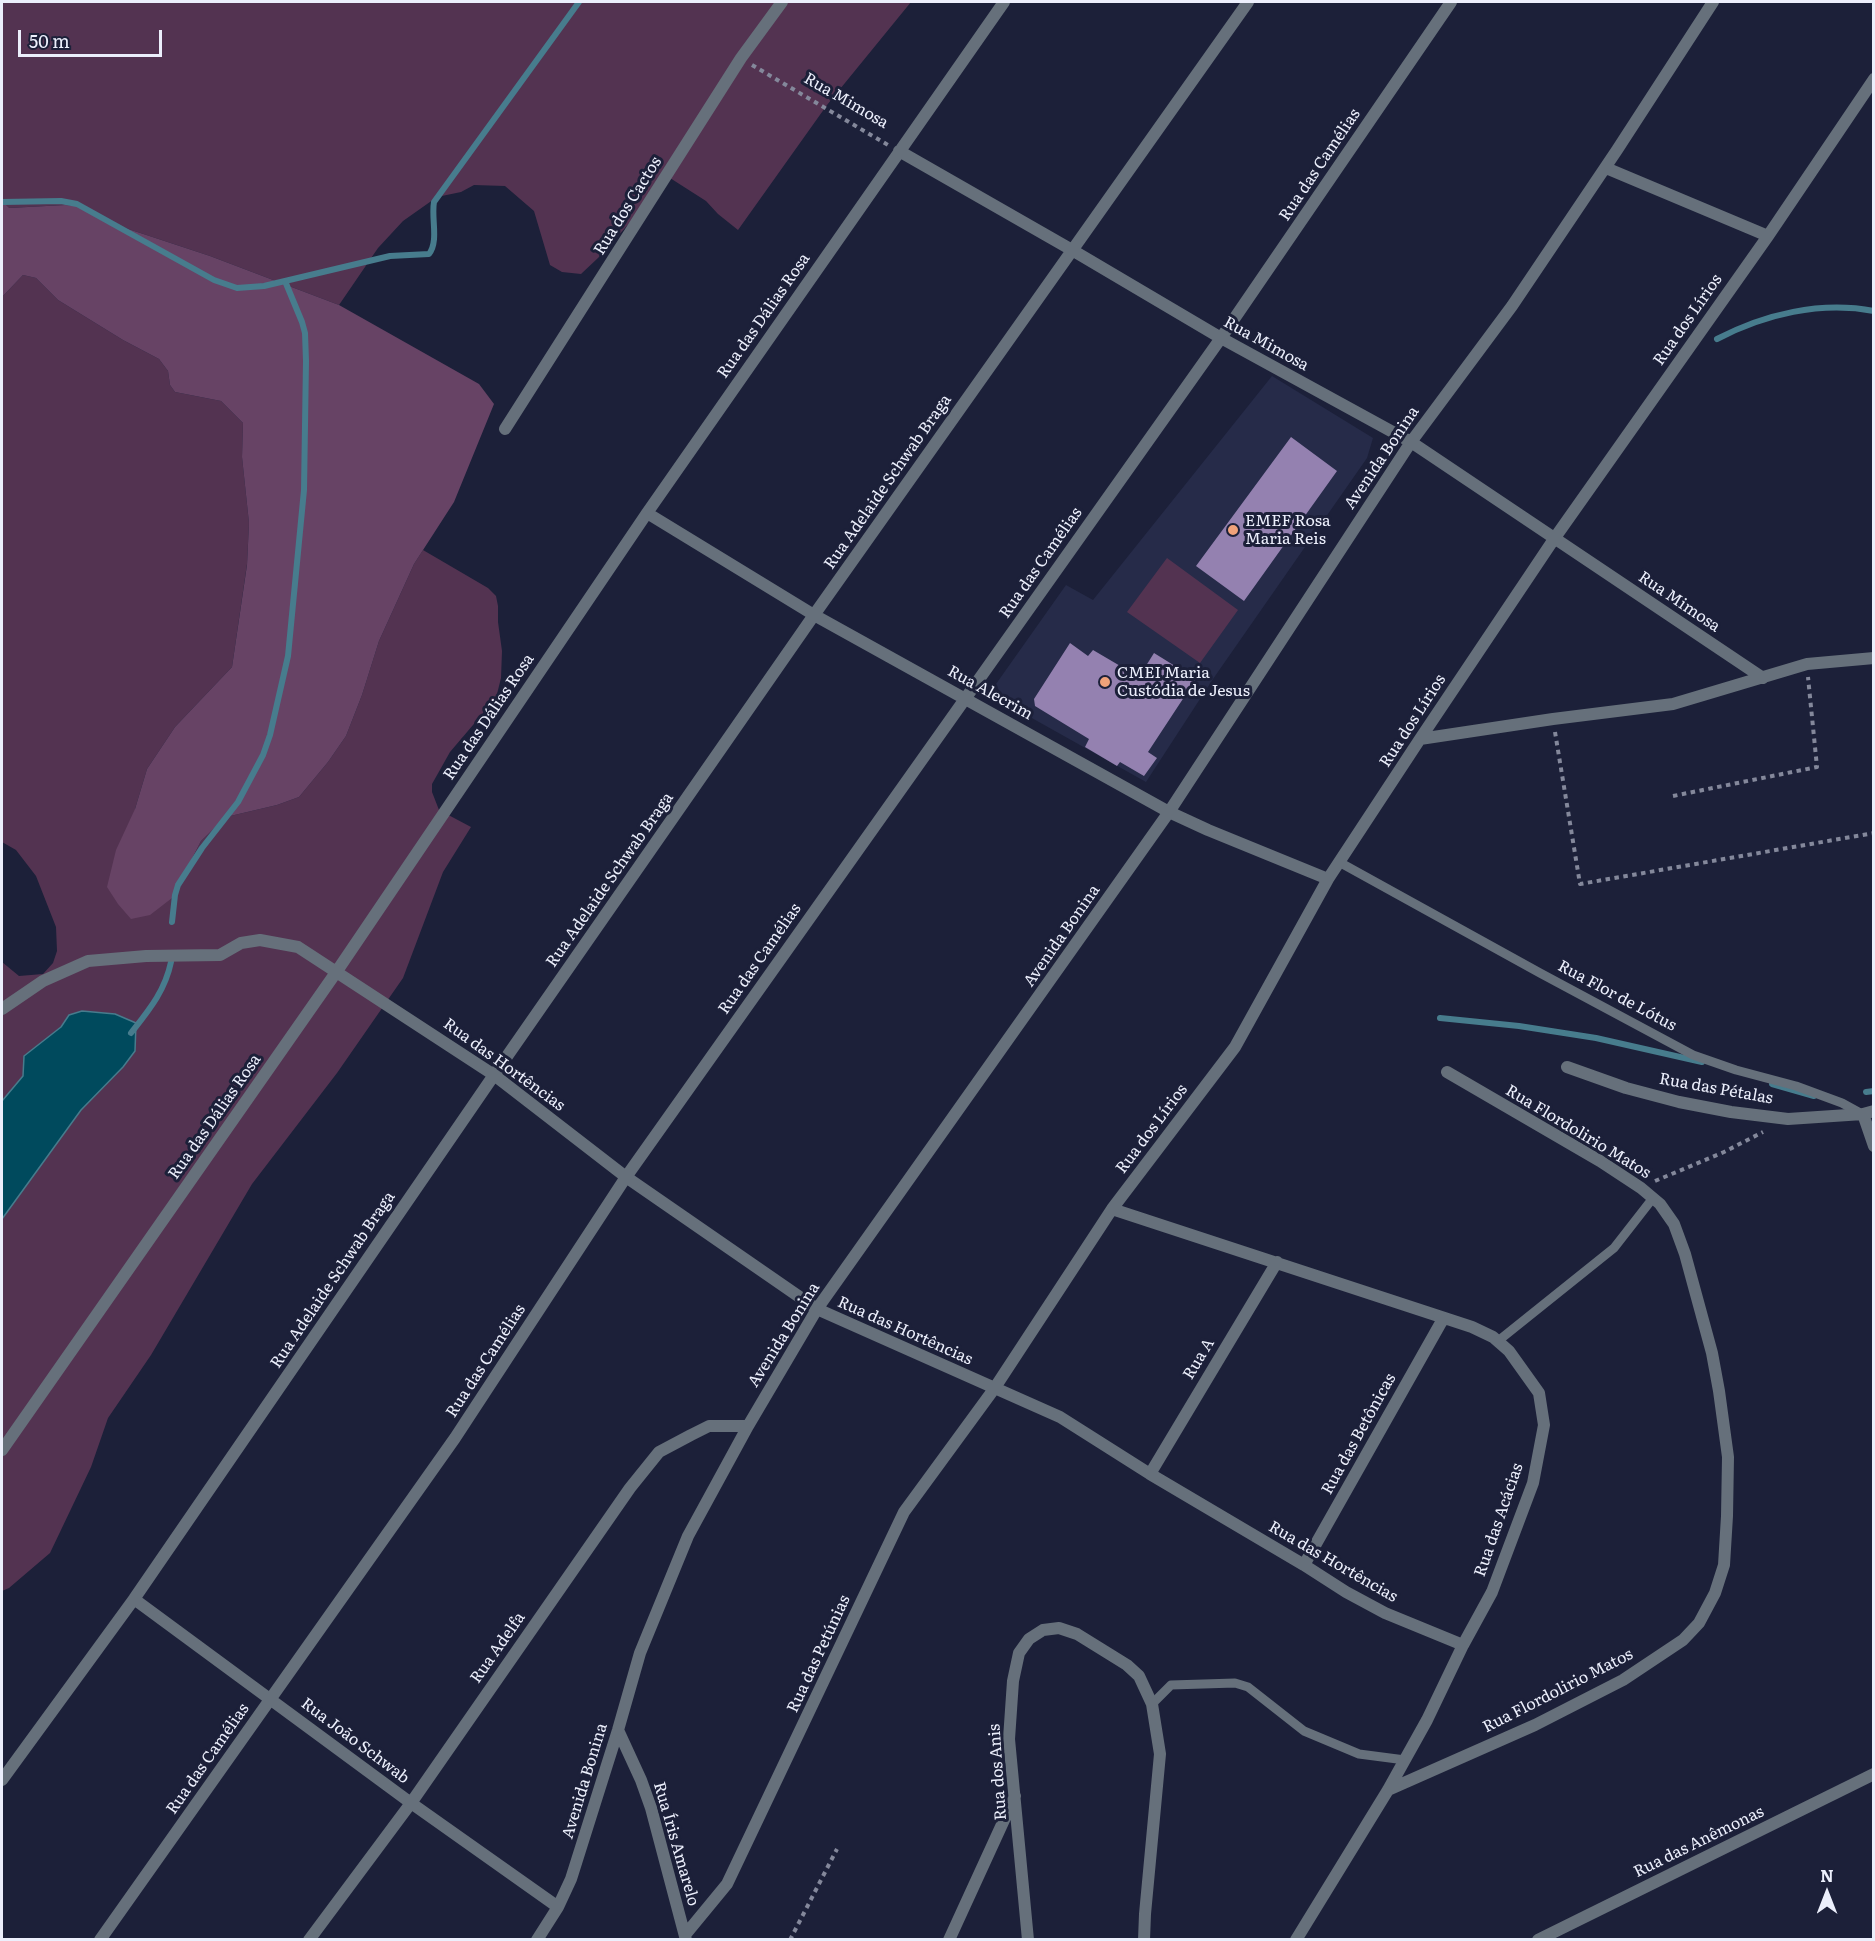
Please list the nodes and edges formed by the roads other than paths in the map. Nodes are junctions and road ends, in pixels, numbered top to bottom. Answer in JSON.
{"nodes":[{"id":1,"x":782,"y":2,"type":"edge"},
{"id":2,"x":1004,"y":2,"type":"edge"},
{"id":3,"x":1248,"y":2,"type":"edge"},
{"id":4,"x":1451,"y":2,"type":"edge"},
{"id":5,"x":1713,"y":2,"type":"edge"},
{"id":6,"x":1874,"y":79,"type":"edge"},
{"id":7,"x":899,"y":151,"type":"junction"},
{"id":8,"x":1606,"y":168,"type":"junction"},
{"id":9,"x":1768,"y":236,"type":"junction"},
{"id":10,"x":1072,"y":250,"type":"junction"},
{"id":11,"x":1221,"y":338,"type":"junction"},
{"id":12,"x":505,"y":429,"type":"dead end"},
{"id":13,"x":1411,"y":442,"type":"junction"},
{"id":14,"x":647,"y":513,"type":"junction"},
{"id":15,"x":1554,"y":538,"type":"junction"},
{"id":16,"x":814,"y":615,"type":"junction"},
{"id":17,"x":1874,"y":658,"type":"edge"},
{"id":18,"x":1763,"y":678,"type":"junction"},
{"id":19,"x":965,"y":698,"type":"junction"},
{"id":20,"x":1420,"y":739,"type":"junction"},
{"id":21,"x":1169,"y":812,"type":"junction"},
{"id":22,"x":1339,"y":862,"type":"junction"},
{"id":23,"x":1328,"y":879,"type":"junction"},
{"id":24,"x":337,"y":971,"type":"junction"},
{"id":25,"x":2,"y":1008,"type":"edge"},
{"id":26,"x":1567,"y":1067,"type":"dead end"},
{"id":27,"x":1448,"y":1072,"type":"dead end"},
{"id":28,"x":494,"y":1075,"type":"junction"},
{"id":29,"x":1868,"y":1113,"type":"edge"},
{"id":30,"x":1874,"y":1146,"type":"edge"},
{"id":31,"x":627,"y":1177,"type":"junction"},
{"id":32,"x":1653,"y":1198,"type":"junction"},
{"id":33,"x":1112,"y":1209,"type":"junction"},
{"id":34,"x":1277,"y":1262,"type":"junction"},
{"id":35,"x":817,"y":1309,"type":"junction"},
{"id":36,"x":1443,"y":1318,"type":"junction"},
{"id":37,"x":1498,"y":1341,"type":"junction"},
{"id":38,"x":994,"y":1389,"type":"junction"},
{"id":39,"x":748,"y":1426,"type":"junction"},
{"id":40,"x":2,"y":1450,"type":"edge"},
{"id":41,"x":1150,"y":1474,"type":"junction"},
{"id":42,"x":1304,"y":1565,"type":"junction"},
{"id":43,"x":134,"y":1599,"type":"junction"},
{"id":44,"x":1463,"y":1645,"type":"junction"},
{"id":45,"x":270,"y":1698,"type":"junction"},
{"id":46,"x":1152,"y":1704,"type":"junction"},
{"id":47,"x":618,"y":1730,"type":"junction"},
{"id":48,"x":1405,"y":1760,"type":"junction"},
{"id":49,"x":1874,"y":1774,"type":"edge"},
{"id":50,"x":2,"y":1780,"type":"edge"},
{"id":51,"x":1388,"y":1790,"type":"junction"},
{"id":52,"x":1015,"y":1796,"type":"junction"},
{"id":53,"x":411,"y":1803,"type":"junction"},
{"id":54,"x":558,"y":1907,"type":"junction"},
{"id":55,"x":685,"y":1937,"type":"edge"},
{"id":56,"x":100,"y":1940,"type":"edge"},
{"id":57,"x":309,"y":1940,"type":"edge"},
{"id":58,"x":537,"y":1940,"type":"edge"},
{"id":59,"x":949,"y":1940,"type":"edge"},
{"id":60,"x":1028,"y":1940,"type":"edge"},
{"id":61,"x":1144,"y":1940,"type":"edge"},
{"id":62,"x":1296,"y":1940,"type":"edge"},
{"id":63,"x":1539,"y":1940,"type":"edge"}],
"edges":[{"from":1,"to":12,"type":"street","name":"Rua dos Cactos"},
{"from":2,"to":7,"type":"street","name":"Rua das Dálias Rosa"},
{"from":3,"to":10,"type":"street","name":"Rua Adelaide Schwab Braga"},
{"from":4,"to":11,"type":"street","name":"Rua das Camélias"},
{"from":5,"to":8,"type":"street","name":"Avenida Bonina"},
{"from":6,"to":9,"type":"street","name":"Rua dos Lírios"},
{"from":7,"to":10,"type":"street","name":"Rua Mimosa"},
{"from":7,"to":14,"type":"street","name":"Rua das Dálias Rosa"},
{"from":8,"to":9,"type":"street"},
{"from":8,"to":13,"type":"street","name":"Avenida Bonina"},
{"from":9,"to":15,"type":"street","name":"Rua dos Lírios"},
{"from":10,"to":11,"type":"street","name":"Rua Mimosa"},
{"from":10,"to":16,"type":"street","name":"Rua Adelaide Schwab Braga"},
{"from":11,"to":13,"type":"street","name":"Rua Mimosa"},
{"from":11,"to":19,"type":"street","name":"Rua das Camélias"},
{"from":13,"to":15,"type":"street","name":"Rua Mimosa"},
{"from":13,"to":21,"type":"street","name":"Avenida Bonina"},
{"from":14,"to":16,"type":"street","name":"Rua Alecrim"},
{"from":14,"to":24,"type":"street","name":"Rua das Dálias Rosa"},
{"from":15,"to":18,"type":"street","name":"Rua Mimosa"},
{"from":15,"to":20,"type":"street","name":"Rua dos Lírios"},
{"from":16,"to":19,"type":"street","name":"Rua Alecrim"},
{"from":16,"to":28,"type":"street","name":"Rua Adelaide Schwab Braga"},
{"from":17,"to":18,"type":"street"},
{"from":18,"to":20,"type":"street"},
{"from":19,"to":21,"type":"street","name":"Rua Alecrim"},
{"from":19,"to":31,"type":"street","name":"Rua das Camélias"},
{"from":20,"to":22,"type":"street","name":"Rua dos Lírios"},
{"from":21,"to":23,"type":"street","name":"Rua Alecrim"},
{"from":21,"to":35,"type":"street","name":"Avenida Bonina"},
{"from":22,"to":23,"type":"street","name":"Rua dos Lírios"},
{"from":22,"to":29,"type":"lane","name":"Rua Flor de Lótus"},
{"from":23,"to":33,"type":"street","name":"Rua dos Lírios"},
{"from":24,"to":25,"type":"street","name":"Rua das Hortências"},
{"from":24,"to":28,"type":"street","name":"Rua das Hortências"},
{"from":24,"to":40,"type":"street","name":"Rua das Dálias Rosa"},
{"from":26,"to":29,"type":"street","name":"Rua das Pétalas"},
{"from":27,"to":32,"type":"street","name":"Rua Flordolirio Matos"},
{"from":28,"to":31,"type":"street","name":"Rua das Hortências"},
{"from":28,"to":43,"type":"street","name":"Rua Adelaide Schwab Braga"},
{"from":29,"to":30,"type":"street"},
{"from":31,"to":35,"type":"street","name":"Rua das Hortências"},
{"from":31,"to":45,"type":"street","name":"Rua das Camélias"},
{"from":32,"to":37,"type":"lane"},
{"from":32,"to":51,"type":"street","name":"Rua Flordolirio Matos"},
{"from":33,"to":34,"type":"street","name":"Rua das Acácias"},
{"from":33,"to":38,"type":"street","name":"Rua dos Lírios"},
{"from":34,"to":36,"type":"street","name":"Rua das Acácias"},
{"from":34,"to":41,"type":"street","name":"Rua A"},
{"from":35,"to":38,"type":"street","name":"Rua das Hortências"},
{"from":35,"to":39,"type":"street","name":"Avenida Bonina"},
{"from":36,"to":37,"type":"street","name":"Rua das Acácias"},
{"from":36,"to":42,"type":"street","name":"Rua das Betônicas"},
{"from":37,"to":44,"type":"street","name":"Rua das Acácias"},
{"from":38,"to":41,"type":"street","name":"Rua das Hortências"},
{"from":38,"to":55,"type":"street","name":"Rua das Petúnias"},
{"from":39,"to":47,"type":"street","name":"Avenida Bonina"},
{"from":39,"to":53,"type":"street","name":"Rua Adelfa"},
{"from":41,"to":42,"type":"street","name":"Rua das Hortências"},
{"from":42,"to":44,"type":"street","name":"Rua das Hortências"},
{"from":43,"to":45,"type":"street","name":"Rua João Schwab"},
{"from":43,"to":50,"type":"street","name":"Rua Adelaide Schwab Braga"},
{"from":44,"to":48,"type":"street","name":"Rua das Acácias"},
{"from":45,"to":53,"type":"street","name":"Rua João Schwab"},
{"from":45,"to":56,"type":"street","name":"Rua das Camélias"},
{"from":46,"to":48,"type":"lane"},
{"from":46,"to":52,"type":"street","name":"Rua dos Anis"},
{"from":46,"to":61,"type":"street"},
{"from":47,"to":54,"type":"street","name":"Avenida Bonina"},
{"from":47,"to":55,"type":"street","name":"Rua Íris Amarelo"},
{"from":48,"to":51,"type":"street","name":"Rua das Acácias"},
{"from":49,"to":63,"type":"street","name":"Rua das Anêmonas"},
{"from":51,"to":62,"type":"street","name":"Rua das Acácias"},
{"from":52,"to":59,"type":"street"},
{"from":52,"to":60,"type":"street","name":"Rua dos Anis"},
{"from":53,"to":54,"type":"street","name":"Rua João Schwab"},
{"from":53,"to":57,"type":"street","name":"Rua Adelfa"},
{"from":54,"to":58,"type":"street","name":"Avenida Bonina"}]}
